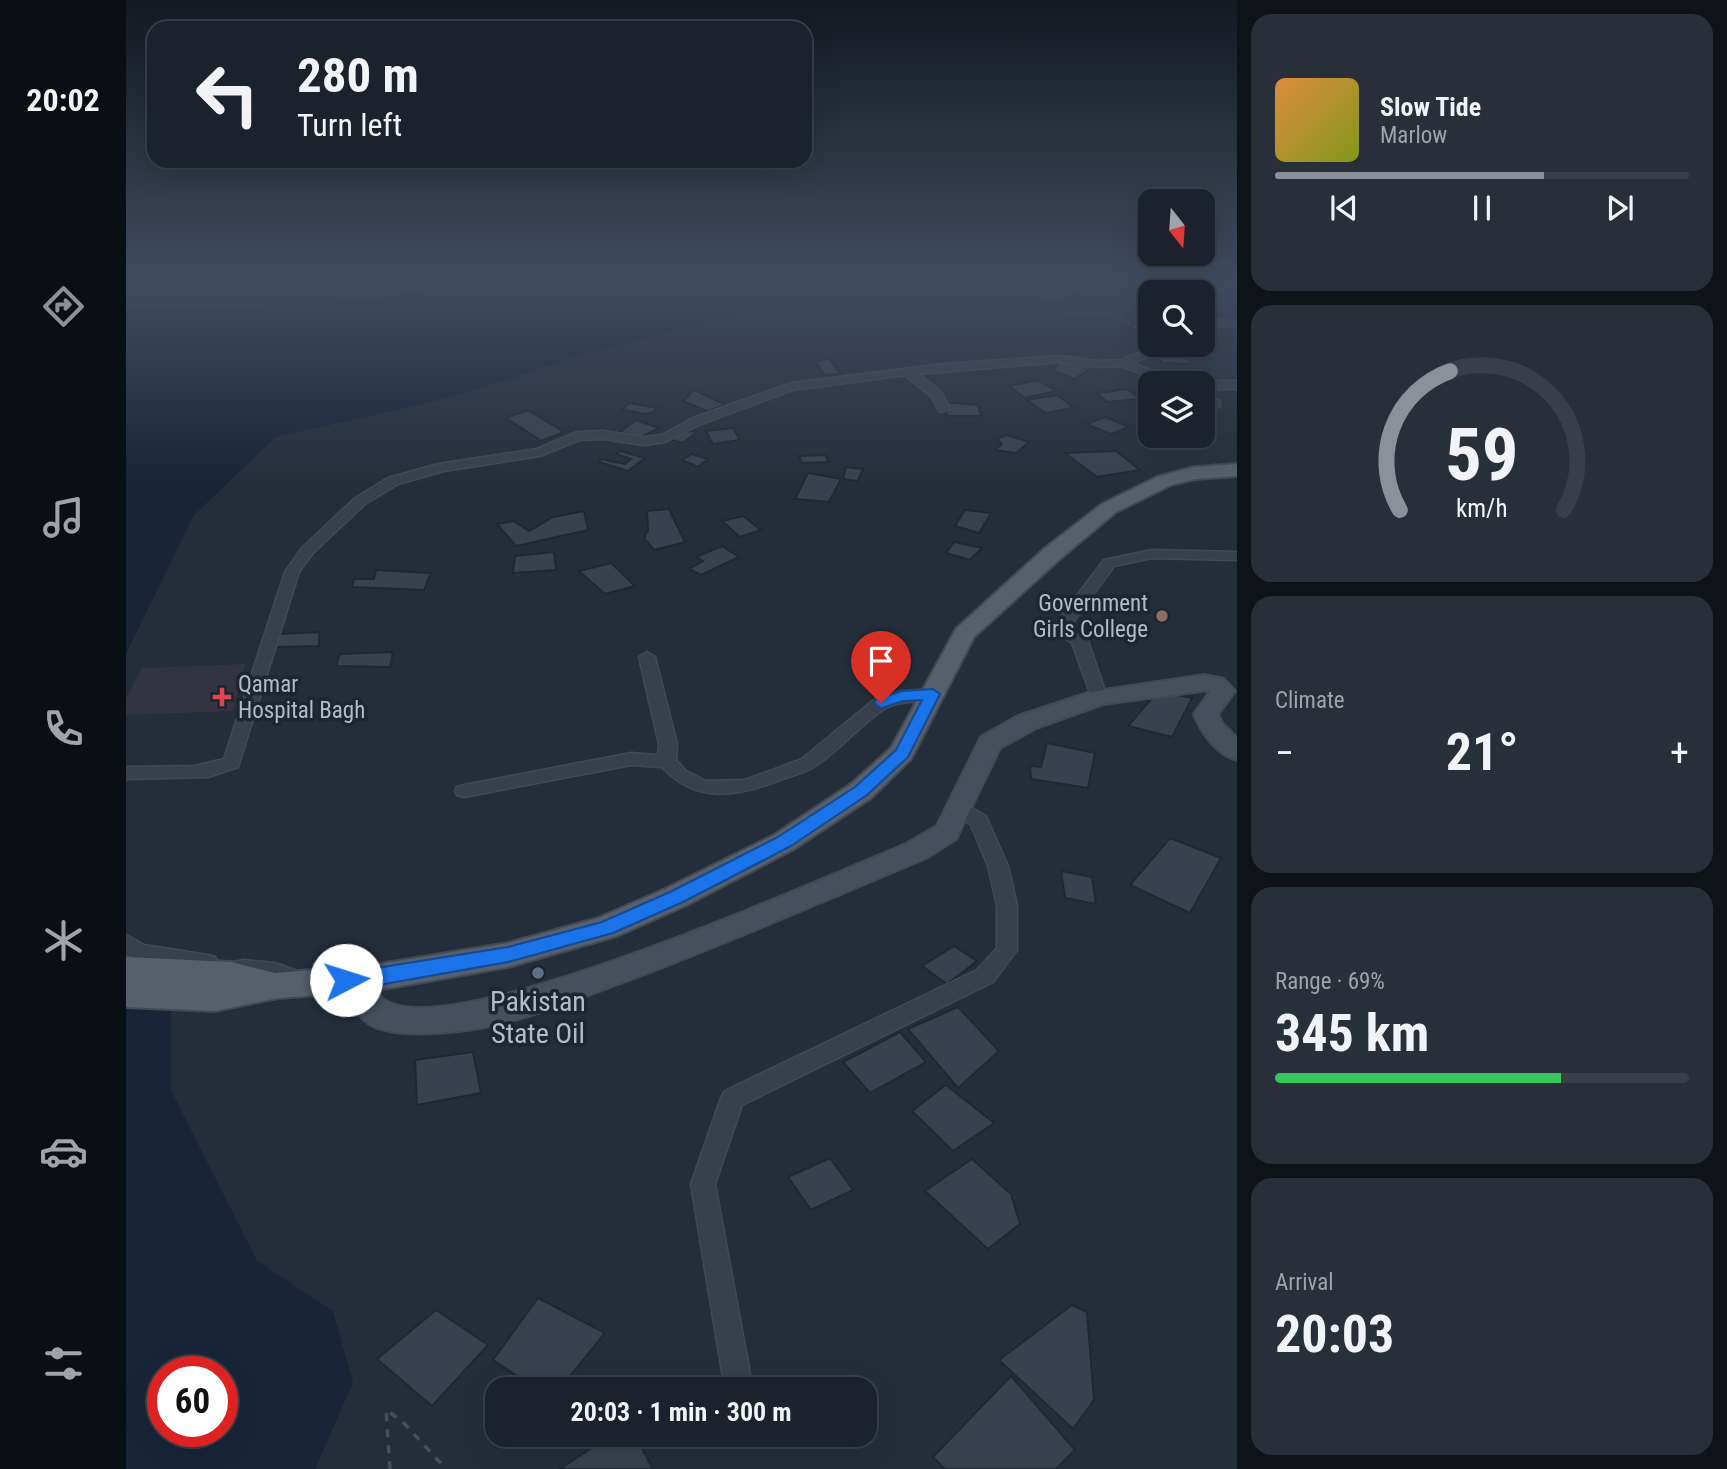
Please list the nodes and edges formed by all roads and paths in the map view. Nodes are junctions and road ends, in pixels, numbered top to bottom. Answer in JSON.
{"nodes":[{"id":1,"x":1138,"y":357,"type":"edge"},
{"id":2,"x":1121,"y":363,"type":"junction"},
{"id":3,"x":1144,"y":371,"type":"edge"},
{"id":4,"x":908,"y":372,"type":"junction"},
{"id":5,"x":1215,"y":385,"type":"edge"},
{"id":6,"x":1237,"y":385,"type":"edge"},
{"id":7,"x":943,"y":408,"type":"dead end"},
{"id":8,"x":1237,"y":470,"type":"edge"},
{"id":9,"x":1237,"y":556,"type":"edge"},
{"id":10,"x":647,"y":657,"type":"dead end"},
{"id":11,"x":933,"y":694,"type":"junction"},
{"id":12,"x":1099,"y":697,"type":"junction"},
{"id":13,"x":1237,"y":752,"type":"edge"},
{"id":14,"x":667,"y":761,"type":"junction"},
{"id":15,"x":126,"y":773,"type":"edge"},
{"id":16,"x":464,"y":791,"type":"dead end"},
{"id":17,"x":959,"y":808,"type":"junction"},
{"id":18,"x":126,"y":943,"type":"edge"},
{"id":19,"x":126,"y":970,"type":"edge"},
{"id":20,"x":366,"y":978,"type":"junction"},
{"id":21,"x":293,"y":984,"type":"junction"},
{"id":22,"x":126,"y":994,"type":"edge"},
{"id":23,"x":737,"y":1377,"type":"edge"},
{"id":24,"x":390,"y":1469,"type":"edge"},
{"id":25,"x":446,"y":1469,"type":"edge"}],
"edges":[{"from":1,"to":2,"type":"street"},
{"from":2,"to":3,"type":"street"},
{"from":2,"to":4,"type":"street"},
{"from":4,"to":7,"type":"street"},
{"from":4,"to":15,"type":"street"},
{"from":5,"to":6,"type":"street"},
{"from":8,"to":11,"type":"main road"},
{"from":9,"to":12,"type":"street"},
{"from":10,"to":14,"type":"street"},
{"from":11,"to":14,"type":"street"},
{"from":11,"to":20,"type":"main road"},
{"from":12,"to":13,"type":"main road"},
{"from":12,"to":17,"type":"main road"},
{"from":14,"to":16,"type":"street"},
{"from":17,"to":20,"type":"main road"},
{"from":17,"to":23,"type":"street"},
{"from":18,"to":21,"type":"street"},
{"from":19,"to":21,"type":"main road"},
{"from":20,"to":21,"type":"main road"},
{"from":21,"to":22,"type":"main road"},
{"from":24,"to":25,"type":"path"}]}
